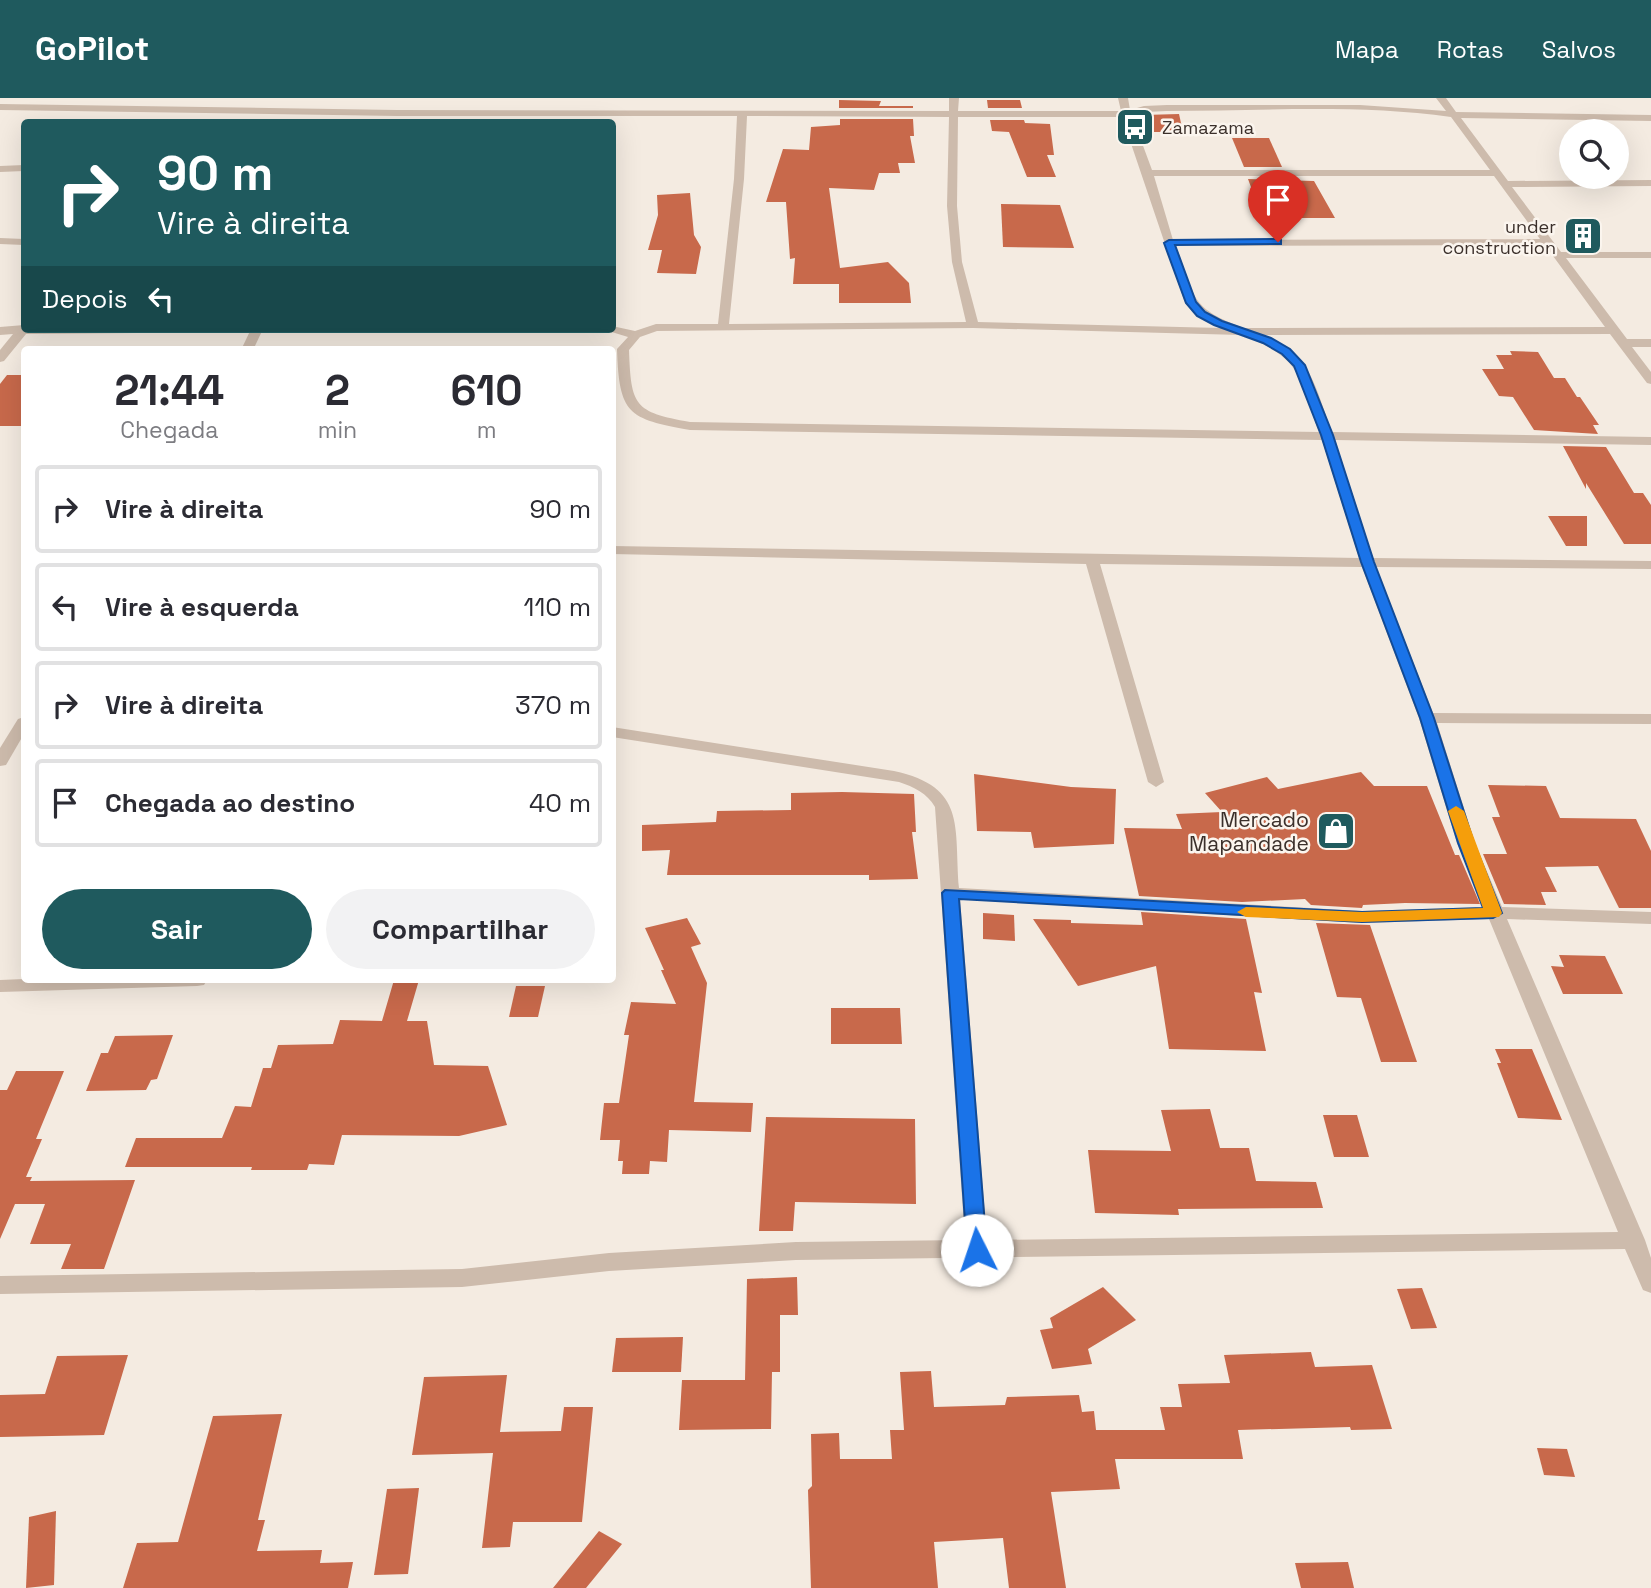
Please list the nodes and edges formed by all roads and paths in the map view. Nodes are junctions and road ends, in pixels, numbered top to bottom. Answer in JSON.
{"nodes":[{"id":1,"x":251,"y":98,"type":"edge"},
{"id":2,"x":954,"y":98,"type":"edge"},
{"id":3,"x":1123,"y":98,"type":"edge"},
{"id":4,"x":1441,"y":98,"type":"edge"},
{"id":5,"x":0,"y":107,"type":"edge"},
{"id":6,"x":202,"y":109,"type":"junction"},
{"id":7,"x":243,"y":109,"type":"junction"},
{"id":8,"x":397,"y":113,"type":"junction"},
{"id":9,"x":956,"y":113,"type":"junction"},
{"id":10,"x":742,"y":114,"type":"junction"},
{"id":11,"x":1128,"y":114,"type":"junction"},
{"id":12,"x":1454,"y":116,"type":"junction"},
{"id":13,"x":570,"y":118,"type":"edge"},
{"id":14,"x":1651,"y":118,"type":"edge"},
{"id":15,"x":195,"y":119,"type":"edge"},
{"id":16,"x":393,"y":119,"type":"edge"},
{"id":17,"x":0,"y":169,"type":"edge"},
{"id":18,"x":21,"y":169,"type":"edge"},
{"id":19,"x":1148,"y":173,"type":"junction"},
{"id":20,"x":1496,"y":173,"type":"junction"},
{"id":21,"x":1651,"y":183,"type":"edge"},
{"id":22,"x":1504,"y":184,"type":"junction"},
{"id":23,"x":0,"y":241,"type":"edge"},
{"id":24,"x":21,"y":242,"type":"edge"},
{"id":25,"x":1550,"y":242,"type":"junction"},
{"id":26,"x":1169,"y":243,"type":"junction"},
{"id":27,"x":1559,"y":255,"type":"junction"},
{"id":28,"x":1651,"y":255,"type":"edge"},
{"id":29,"x":973,"y":325,"type":"junction"},
{"id":30,"x":723,"y":328,"type":"junction"},
{"id":31,"x":21,"y":330,"type":"edge"},
{"id":32,"x":1612,"y":330,"type":"junction"},
{"id":33,"x":0,"y":331,"type":"edge"},
{"id":34,"x":616,"y":331,"type":"edge"},
{"id":35,"x":1242,"y":331,"type":"junction"},
{"id":36,"x":21,"y":332,"type":"edge"},
{"id":37,"x":636,"y":335,"type":"junction"},
{"id":38,"x":1622,"y":343,"type":"junction"},
{"id":39,"x":1651,"y":343,"type":"edge"},
{"id":40,"x":0,"y":358,"type":"edge"},
{"id":41,"x":1651,"y":380,"type":"edge"},
{"id":42,"x":1327,"y":435,"type":"junction"},
{"id":43,"x":1651,"y":441,"type":"edge"},
{"id":44,"x":616,"y":550,"type":"edge"},
{"id":45,"x":1092,"y":561,"type":"junction"},
{"id":46,"x":1367,"y":562,"type":"junction"},
{"id":47,"x":1651,"y":565,"type":"edge"},
{"id":48,"x":1427,"y":718,"type":"junction"},
{"id":49,"x":1651,"y":719,"type":"edge"},
{"id":50,"x":21,"y":727,"type":"edge"},
{"id":51,"x":616,"y":733,"type":"edge"},
{"id":52,"x":0,"y":761,"type":"edge"},
{"id":53,"x":1156,"y":782,"type":"dead end"},
{"id":54,"x":950,"y":893,"type":"junction"},
{"id":55,"x":1493,"y":913,"type":"junction"},
{"id":56,"x":1651,"y":918,"type":"edge"},
{"id":57,"x":98,"y":983,"type":"edge"},
{"id":58,"x":0,"y":986,"type":"edge"},
{"id":59,"x":1634,"y":1240,"type":"junction"},
{"id":60,"x":977,"y":1250,"type":"junction"},
{"id":61,"x":1651,"y":1284,"type":"edge"},
{"id":62,"x":0,"y":1285,"type":"edge"}],
"edges":[{"from":1,"to":7,"type":"street"},
{"from":2,"to":9,"type":"street"},
{"from":3,"to":11,"type":"street"},
{"from":4,"to":12,"type":"street"},
{"from":5,"to":6,"type":"street"},
{"from":6,"to":7,"type":"street"},
{"from":6,"to":15,"type":"street"},
{"from":7,"to":8,"type":"street"},
{"from":8,"to":13,"type":"street"},
{"from":8,"to":16,"type":"street"},
{"from":9,"to":10,"type":"street"},
{"from":9,"to":11,"type":"street"},
{"from":9,"to":29,"type":"street"},
{"from":10,"to":13,"type":"street"},
{"from":10,"to":30,"type":"street"},
{"from":11,"to":12,"type":"street"},
{"from":11,"to":19,"type":"street"},
{"from":12,"to":14,"type":"street"},
{"from":12,"to":20,"type":"street"},
{"from":17,"to":18,"type":"street"},
{"from":19,"to":20,"type":"street"},
{"from":19,"to":26,"type":"street"},
{"from":20,"to":22,"type":"street"},
{"from":21,"to":22,"type":"street"},
{"from":22,"to":25,"type":"street"},
{"from":23,"to":24,"type":"street"},
{"from":25,"to":26,"type":"street"},
{"from":25,"to":27,"type":"street"},
{"from":26,"to":35,"type":"street"},
{"from":27,"to":28,"type":"street"},
{"from":27,"to":32,"type":"street"},
{"from":29,"to":30,"type":"street"},
{"from":29,"to":35,"type":"street"},
{"from":30,"to":37,"type":"street"},
{"from":31,"to":33,"type":"street"},
{"from":32,"to":35,"type":"street"},
{"from":32,"to":38,"type":"street"},
{"from":34,"to":37,"type":"street"},
{"from":35,"to":42,"type":"street"},
{"from":36,"to":40,"type":"street"},
{"from":37,"to":42,"type":"street"},
{"from":38,"to":39,"type":"street"},
{"from":38,"to":41,"type":"street"},
{"from":42,"to":43,"type":"street"},
{"from":42,"to":46,"type":"street"},
{"from":44,"to":45,"type":"street"},
{"from":45,"to":46,"type":"street"},
{"from":45,"to":53,"type":"street"},
{"from":46,"to":47,"type":"street"},
{"from":46,"to":48,"type":"street"},
{"from":48,"to":49,"type":"street"},
{"from":48,"to":55,"type":"street"},
{"from":50,"to":52,"type":"street"},
{"from":51,"to":54,"type":"street"},
{"from":54,"to":55,"type":"street"},
{"from":54,"to":60,"type":"street"},
{"from":55,"to":56,"type":"street"},
{"from":55,"to":59,"type":"street"},
{"from":57,"to":58,"type":"street"},
{"from":59,"to":60,"type":"street"},
{"from":59,"to":61,"type":"street"},
{"from":60,"to":62,"type":"street"}]}
